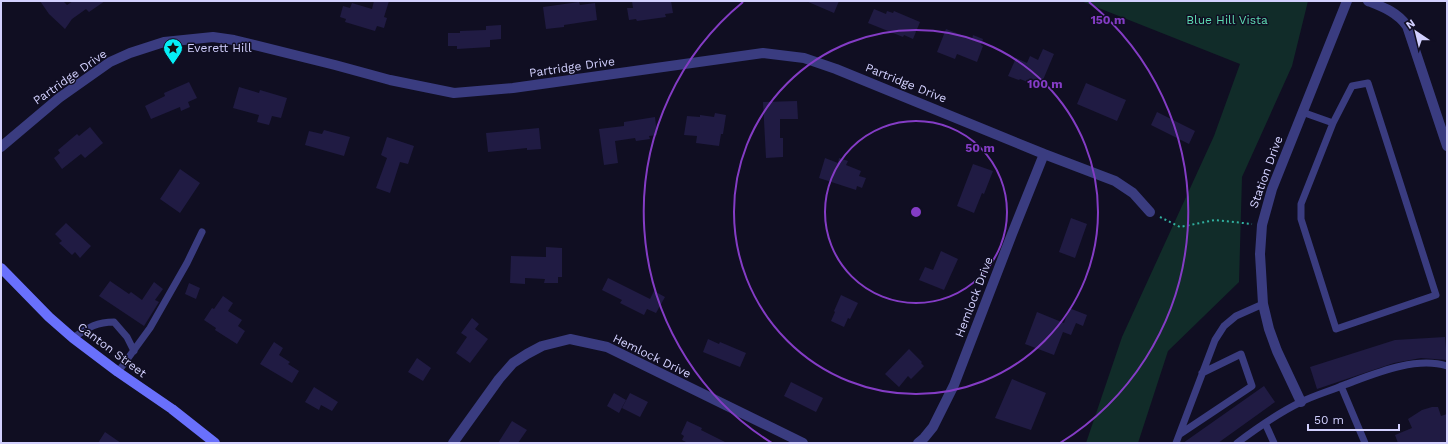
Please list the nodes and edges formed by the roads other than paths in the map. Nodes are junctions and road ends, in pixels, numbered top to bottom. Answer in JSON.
{"nodes":[{"id":1,"x":1347,"y":1,"type":"edge"},
{"id":2,"x":1368,"y":1,"type":"edge"},
{"id":3,"x":1302,"y":112,"type":"junction"},
{"id":4,"x":1333,"y":123,"type":"junction"},
{"id":5,"x":1447,"y":146,"type":"edge"},
{"id":6,"x":1,"y":147,"type":"edge"},
{"id":7,"x":1044,"y":154,"type":"junction"},
{"id":8,"x":1150,"y":212,"type":"road end"},
{"id":9,"x":202,"y":232,"type":"dead end"},
{"id":10,"x":1,"y":268,"type":"edge"},
{"id":11,"x":1263,"y":304,"type":"junction"},
{"id":12,"x":73,"y":338,"type":"junction"},
{"id":13,"x":134,"y":351,"type":"junction"},
{"id":14,"x":1447,"y":366,"type":"edge"},
{"id":15,"x":118,"y":372,"type":"junction"},
{"id":16,"x":1202,"y":373,"type":"junction"},
{"id":17,"x":1341,"y":386,"type":"junction"},
{"id":18,"x":1301,"y":402,"type":"junction"},
{"id":19,"x":1265,"y":422,"type":"junction"},
{"id":20,"x":1180,"y":434,"type":"junction"},
{"id":21,"x":215,"y":443,"type":"edge"},
{"id":22,"x":453,"y":443,"type":"edge"},
{"id":23,"x":802,"y":443,"type":"edge"},
{"id":24,"x":918,"y":443,"type":"edge"},
{"id":25,"x":1176,"y":443,"type":"edge"},
{"id":26,"x":1236,"y":443,"type":"edge"},
{"id":27,"x":1274,"y":443,"type":"edge"},
{"id":28,"x":1365,"y":443,"type":"edge"}],
"edges":[{"from":1,"to":3,"type":"street","name":"Station Drive"},
{"from":2,"to":5,"type":"street"},
{"from":3,"to":4,"type":"lane"},
{"from":3,"to":11,"type":"street","name":"Station Drive"},
{"from":4,"to":4,"type":"lane"},
{"from":6,"to":7,"type":"street","name":"Partridge Drive"},
{"from":7,"to":8,"type":"street","name":"Partridge Drive"},
{"from":7,"to":24,"type":"street","name":"Hemlock Drive"},
{"from":9,"to":13,"type":"lane"},
{"from":10,"to":12,"type":"main road","name":"Canton Street"},
{"from":11,"to":16,"type":"lane"},
{"from":11,"to":18,"type":"street","name":"Station Drive"},
{"from":12,"to":13,"type":"lane"},
{"from":12,"to":15,"type":"main road","name":"Canton Street"},
{"from":13,"to":15,"type":"lane"},
{"from":14,"to":17,"type":"lane"},
{"from":15,"to":21,"type":"main road","name":"Canton Street"},
{"from":16,"to":20,"type":"lane"},
{"from":16,"to":20,"type":"lane"},
{"from":17,"to":18,"type":"lane"},
{"from":17,"to":28,"type":"lane"},
{"from":18,"to":19,"type":"lane"},
{"from":19,"to":26,"type":"lane"},
{"from":19,"to":27,"type":"lane"},
{"from":20,"to":25,"type":"lane"},
{"from":22,"to":23,"type":"street","name":"Hemlock Drive"}]}
